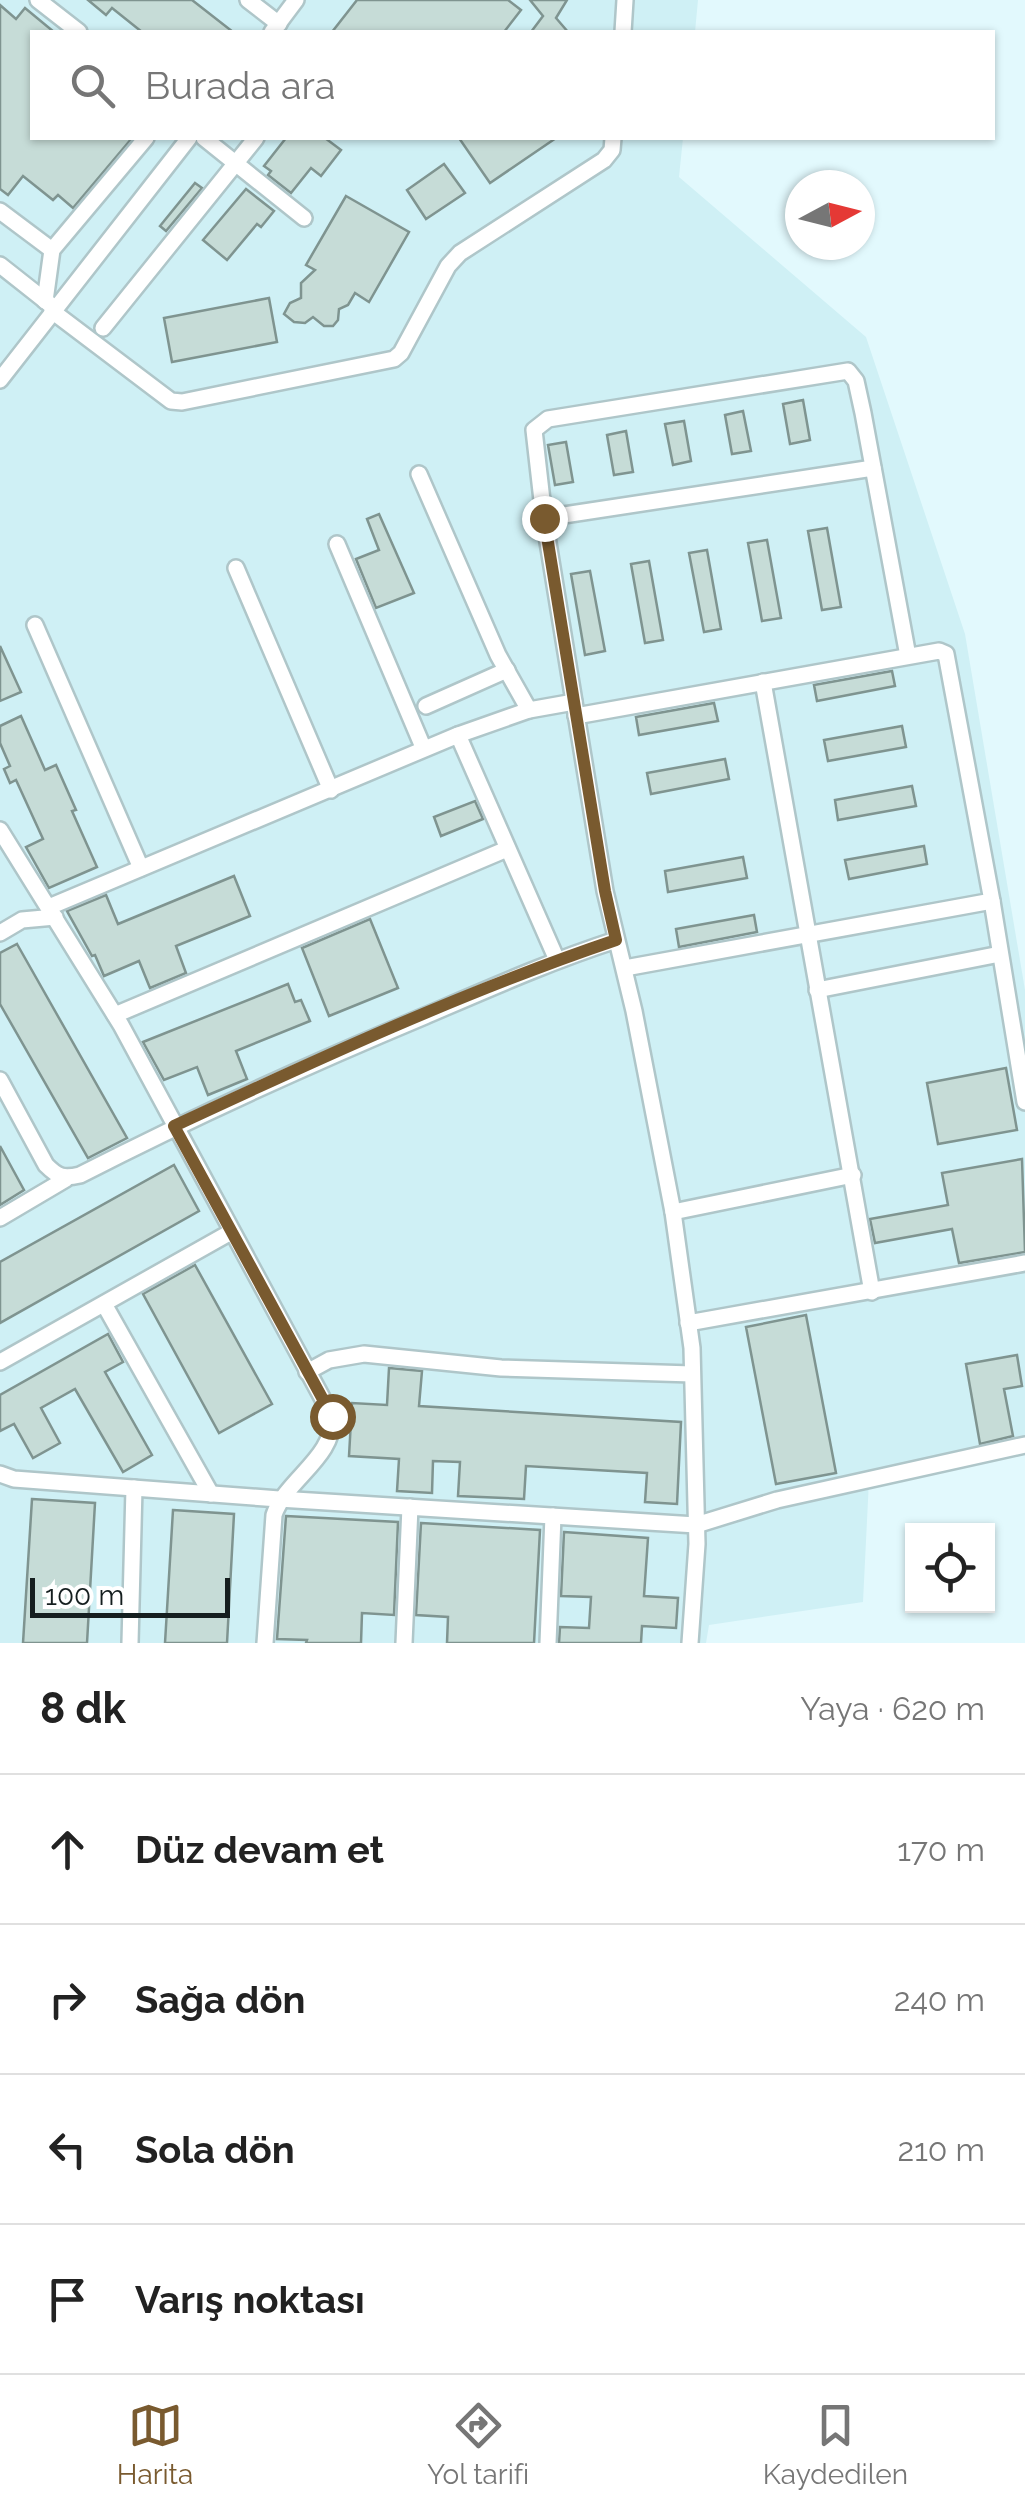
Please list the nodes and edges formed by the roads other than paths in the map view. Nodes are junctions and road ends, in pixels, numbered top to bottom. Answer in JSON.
{"nodes":[{"id":1,"x":38,"y":0,"type":"edge"},
{"id":2,"x":248,"y":0,"type":"edge"},
{"id":3,"x":296,"y":0,"type":"edge"},
{"id":4,"x":626,"y":0,"type":"edge"},
{"id":5,"x":275,"y":28,"type":"edge"},
{"id":6,"x":76,"y":30,"type":"edge"},
{"id":7,"x":622,"y":30,"type":"edge"},
{"id":8,"x":144,"y":140,"type":"edge"},
{"id":9,"x":180,"y":140,"type":"edge"},
{"id":10,"x":207,"y":140,"type":"edge"},
{"id":11,"x":254,"y":140,"type":"edge"},
{"id":12,"x":613,"y":140,"type":"edge"},
{"id":13,"x":236,"y":163,"type":"junction"},
{"id":14,"x":0,"y":211,"type":"edge"},
{"id":15,"x":304,"y":218,"type":"dead end"},
{"id":16,"x":52,"y":250,"type":"junction"},
{"id":17,"x":0,"y":265,"type":"edge"},
{"id":18,"x":50,"y":306,"type":"junction"},
{"id":19,"x":103,"y":328,"type":"dead end"},
{"id":20,"x":0,"y":380,"type":"edge"},
{"id":21,"x":873,"y":468,"type":"junction"},
{"id":22,"x":419,"y":474,"type":"dead end"},
{"id":23,"x":544,"y":518,"type":"junction"},
{"id":24,"x":337,"y":544,"type":"dead end"},
{"id":25,"x":236,"y":568,"type":"dead end"},
{"id":26,"x":35,"y":625,"type":"dead end"},
{"id":27,"x":908,"y":656,"type":"junction"},
{"id":28,"x":507,"y":670,"type":"junction"},
{"id":29,"x":763,"y":682,"type":"junction"},
{"id":30,"x":426,"y":706,"type":"dead end"},
{"id":31,"x":575,"y":709,"type":"junction"},
{"id":32,"x":528,"y":710,"type":"junction"},
{"id":33,"x":458,"y":735,"type":"junction"},
{"id":34,"x":423,"y":748,"type":"junction"},
{"id":35,"x":330,"y":790,"type":"junction"},
{"id":36,"x":0,"y":830,"type":"edge"},
{"id":37,"x":508,"y":849,"type":"junction"},
{"id":38,"x":141,"y":868,"type":"junction"},
{"id":39,"x":992,"y":901,"type":"junction"},
{"id":40,"x":52,"y":912,"type":"junction"},
{"id":41,"x":0,"y":933,"type":"edge"},
{"id":42,"x":807,"y":936,"type":"junction"},
{"id":43,"x":616,"y":940,"type":"junction"},
{"id":44,"x":1000,"y":954,"type":"junction"},
{"id":45,"x":558,"y":960,"type":"junction"},
{"id":46,"x":625,"y":968,"type":"junction"},
{"id":47,"x":817,"y":990,"type":"junction"},
{"id":48,"x":115,"y":1015,"type":"junction"},
{"id":49,"x":0,"y":1080,"type":"edge"},
{"id":50,"x":1025,"y":1102,"type":"edge"},
{"id":51,"x":174,"y":1126,"type":"junction"},
{"id":52,"x":853,"y":1175,"type":"junction"},
{"id":53,"x":66,"y":1178,"type":"junction"},
{"id":54,"x":672,"y":1212,"type":"junction"},
{"id":55,"x":0,"y":1218,"type":"edge"},
{"id":56,"x":231,"y":1232,"type":"junction"},
{"id":57,"x":1025,"y":1263,"type":"edge"},
{"id":58,"x":872,"y":1292,"type":"junction"},
{"id":59,"x":104,"y":1304,"type":"junction"},
{"id":60,"x":688,"y":1323,"type":"junction"},
{"id":61,"x":0,"y":1362,"type":"edge"},
{"id":62,"x":307,"y":1372,"type":"junction"},
{"id":63,"x":692,"y":1374,"type":"junction"},
{"id":64,"x":1025,"y":1445,"type":"edge"},
{"id":65,"x":0,"y":1474,"type":"edge"},
{"id":66,"x":134,"y":1488,"type":"junction"},
{"id":67,"x":211,"y":1494,"type":"junction"},
{"id":68,"x":279,"y":1499,"type":"junction"},
{"id":69,"x":410,"y":1507,"type":"junction"},
{"id":70,"x":553,"y":1516,"type":"junction"},
{"id":71,"x":696,"y":1525,"type":"junction"},
{"id":72,"x":130,"y":1643,"type":"edge"},
{"id":73,"x":265,"y":1643,"type":"edge"},
{"id":74,"x":404,"y":1643,"type":"edge"},
{"id":75,"x":548,"y":1643,"type":"edge"},
{"id":76,"x":690,"y":1643,"type":"edge"}],
"edges":[{"from":1,"to":6,"type":"lane"},
{"from":2,"to":5,"type":"lane"},
{"from":3,"to":5,"type":"lane"},
{"from":4,"to":7,"type":"lane"},
{"from":8,"to":16,"type":"lane"},
{"from":9,"to":18,"type":"lane"},
{"from":10,"to":13,"type":"lane"},
{"from":11,"to":13,"type":"lane"},
{"from":12,"to":18,"type":"lane"},
{"from":13,"to":15,"type":"lane"},
{"from":13,"to":19,"type":"lane"},
{"from":14,"to":16,"type":"lane"},
{"from":16,"to":18,"type":"lane"},
{"from":17,"to":18,"type":"lane"},
{"from":18,"to":20,"type":"lane"},
{"from":21,"to":23,"type":"lane"},
{"from":21,"to":23,"type":"lane"},
{"from":21,"to":27,"type":"lane"},
{"from":22,"to":28,"type":"lane"},
{"from":23,"to":31,"type":"lane"},
{"from":24,"to":34,"type":"lane"},
{"from":25,"to":35,"type":"lane"},
{"from":26,"to":38,"type":"lane"},
{"from":27,"to":29,"type":"lane"},
{"from":27,"to":39,"type":"lane"},
{"from":28,"to":30,"type":"lane"},
{"from":28,"to":32,"type":"lane"},
{"from":29,"to":31,"type":"lane"},
{"from":29,"to":42,"type":"lane"},
{"from":31,"to":32,"type":"lane"},
{"from":31,"to":43,"type":"lane"},
{"from":32,"to":33,"type":"lane"},
{"from":33,"to":34,"type":"lane"},
{"from":33,"to":37,"type":"lane"},
{"from":34,"to":35,"type":"lane"},
{"from":35,"to":38,"type":"lane"},
{"from":36,"to":40,"type":"lane"},
{"from":37,"to":45,"type":"lane"},
{"from":37,"to":48,"type":"lane"},
{"from":38,"to":40,"type":"lane"},
{"from":39,"to":42,"type":"lane"},
{"from":39,"to":44,"type":"lane"},
{"from":40,"to":41,"type":"lane"},
{"from":40,"to":48,"type":"lane"},
{"from":42,"to":46,"type":"lane"},
{"from":42,"to":47,"type":"lane"},
{"from":43,"to":45,"type":"lane"},
{"from":43,"to":46,"type":"lane"},
{"from":44,"to":47,"type":"lane"},
{"from":44,"to":50,"type":"lane"},
{"from":45,"to":51,"type":"lane"},
{"from":46,"to":54,"type":"lane"},
{"from":47,"to":52,"type":"lane"},
{"from":48,"to":51,"type":"lane"},
{"from":49,"to":53,"type":"lane"},
{"from":51,"to":53,"type":"lane"},
{"from":51,"to":56,"type":"lane"},
{"from":52,"to":54,"type":"lane"},
{"from":52,"to":58,"type":"lane"},
{"from":53,"to":55,"type":"lane"},
{"from":54,"to":60,"type":"lane"},
{"from":56,"to":59,"type":"lane"},
{"from":56,"to":62,"type":"lane"},
{"from":57,"to":58,"type":"lane"},
{"from":58,"to":60,"type":"lane"},
{"from":59,"to":61,"type":"lane"},
{"from":59,"to":67,"type":"lane"},
{"from":60,"to":63,"type":"lane"},
{"from":62,"to":63,"type":"lane"},
{"from":62,"to":68,"type":"lane"},
{"from":63,"to":71,"type":"lane"},
{"from":64,"to":71,"type":"lane"},
{"from":65,"to":66,"type":"lane"},
{"from":66,"to":67,"type":"lane"},
{"from":66,"to":72,"type":"lane"},
{"from":67,"to":68,"type":"lane"},
{"from":68,"to":69,"type":"lane"},
{"from":68,"to":73,"type":"lane"},
{"from":69,"to":70,"type":"lane"},
{"from":69,"to":74,"type":"lane"},
{"from":70,"to":71,"type":"lane"},
{"from":70,"to":75,"type":"lane"},
{"from":71,"to":76,"type":"lane"}]}
